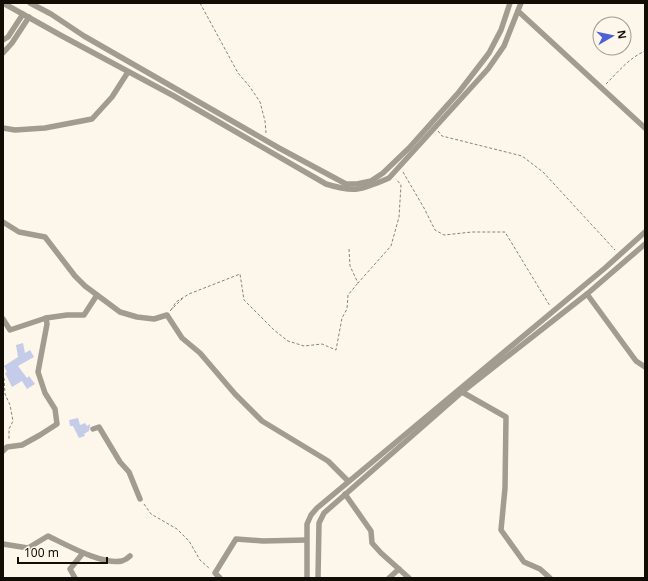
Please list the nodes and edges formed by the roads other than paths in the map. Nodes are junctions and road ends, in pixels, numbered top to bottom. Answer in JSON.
{"nodes":[{"id":1,"x":4,"y":3,"type":"edge"},
{"id":2,"x":30,"y":3,"type":"edge"},
{"id":3,"x":510,"y":3,"type":"edge"},
{"id":4,"x":521,"y":3,"type":"edge"},
{"id":5,"x":518,"y":11,"type":"junction"},
{"id":6,"x":23,"y":14,"type":"junction"},
{"id":7,"x":29,"y":17,"type":"junction"},
{"id":8,"x":3,"y":40,"type":"edge"},
{"id":9,"x":3,"y":53,"type":"edge"},
{"id":10,"x":128,"y":72,"type":"junction"},
{"id":11,"x":3,"y":128,"type":"edge"},
{"id":12,"x":645,"y":128,"type":"edge"},
{"id":13,"x":3,"y":222,"type":"edge"},
{"id":14,"x":645,"y":232,"type":"edge"},
{"id":15,"x":645,"y":244,"type":"edge"},
{"id":16,"x":587,"y":294,"type":"junction"},
{"id":17,"x":97,"y":295,"type":"junction"},
{"id":18,"x":46,"y":318,"type":"junction"},
{"id":19,"x":3,"y":319,"type":"edge"},
{"id":20,"x":645,"y":367,"type":"edge"},
{"id":21,"x":462,"y":392,"type":"junction"},
{"id":22,"x":93,"y":429,"type":"dead end"},
{"id":23,"x":5,"y":449,"type":"edge"},
{"id":24,"x":348,"y":480,"type":"junction"},
{"id":25,"x":345,"y":494,"type":"junction"},
{"id":26,"x":140,"y":499,"type":"road end"},
{"id":27,"x":306,"y":540,"type":"junction"},
{"id":28,"x":3,"y":544,"type":"edge"},
{"id":29,"x":83,"y":553,"type":"junction"},
{"id":30,"x":130,"y":556,"type":"dead end"},
{"id":31,"x":399,"y":569,"type":"junction"},
{"id":32,"x":75,"y":578,"type":"edge"},
{"id":33,"x":220,"y":578,"type":"edge"},
{"id":34,"x":307,"y":578,"type":"edge"},
{"id":35,"x":318,"y":578,"type":"edge"},
{"id":36,"x":389,"y":578,"type":"edge"},
{"id":37,"x":409,"y":578,"type":"edge"},
{"id":38,"x":550,"y":578,"type":"edge"}],
"edges":[{"from":1,"to":6,"type":"street"},
{"from":2,"to":3,"type":"street"},
{"from":4,"to":5,"type":"street"},
{"from":5,"to":10,"type":"street"},
{"from":5,"to":12,"type":"street"},
{"from":6,"to":7,"type":"street"},
{"from":6,"to":8,"type":"street"},
{"from":7,"to":9,"type":"street"},
{"from":7,"to":10,"type":"street"},
{"from":10,"to":11,"type":"street"},
{"from":13,"to":17,"type":"street"},
{"from":14,"to":24,"type":"street"},
{"from":15,"to":16,"type":"street"},
{"from":16,"to":20,"type":"street"},
{"from":16,"to":21,"type":"street"},
{"from":17,"to":18,"type":"street"},
{"from":17,"to":24,"type":"street"},
{"from":18,"to":19,"type":"street"},
{"from":18,"to":23,"type":"street"},
{"from":21,"to":25,"type":"street"},
{"from":21,"to":38,"type":"street"},
{"from":22,"to":26,"type":"street"},
{"from":24,"to":27,"type":"street"},
{"from":25,"to":31,"type":"street"},
{"from":25,"to":35,"type":"street"},
{"from":27,"to":33,"type":"street"},
{"from":27,"to":34,"type":"street"},
{"from":28,"to":29,"type":"street"},
{"from":29,"to":30,"type":"street"},
{"from":29,"to":32,"type":"street"},
{"from":31,"to":36,"type":"street"},
{"from":31,"to":37,"type":"street"}]}
